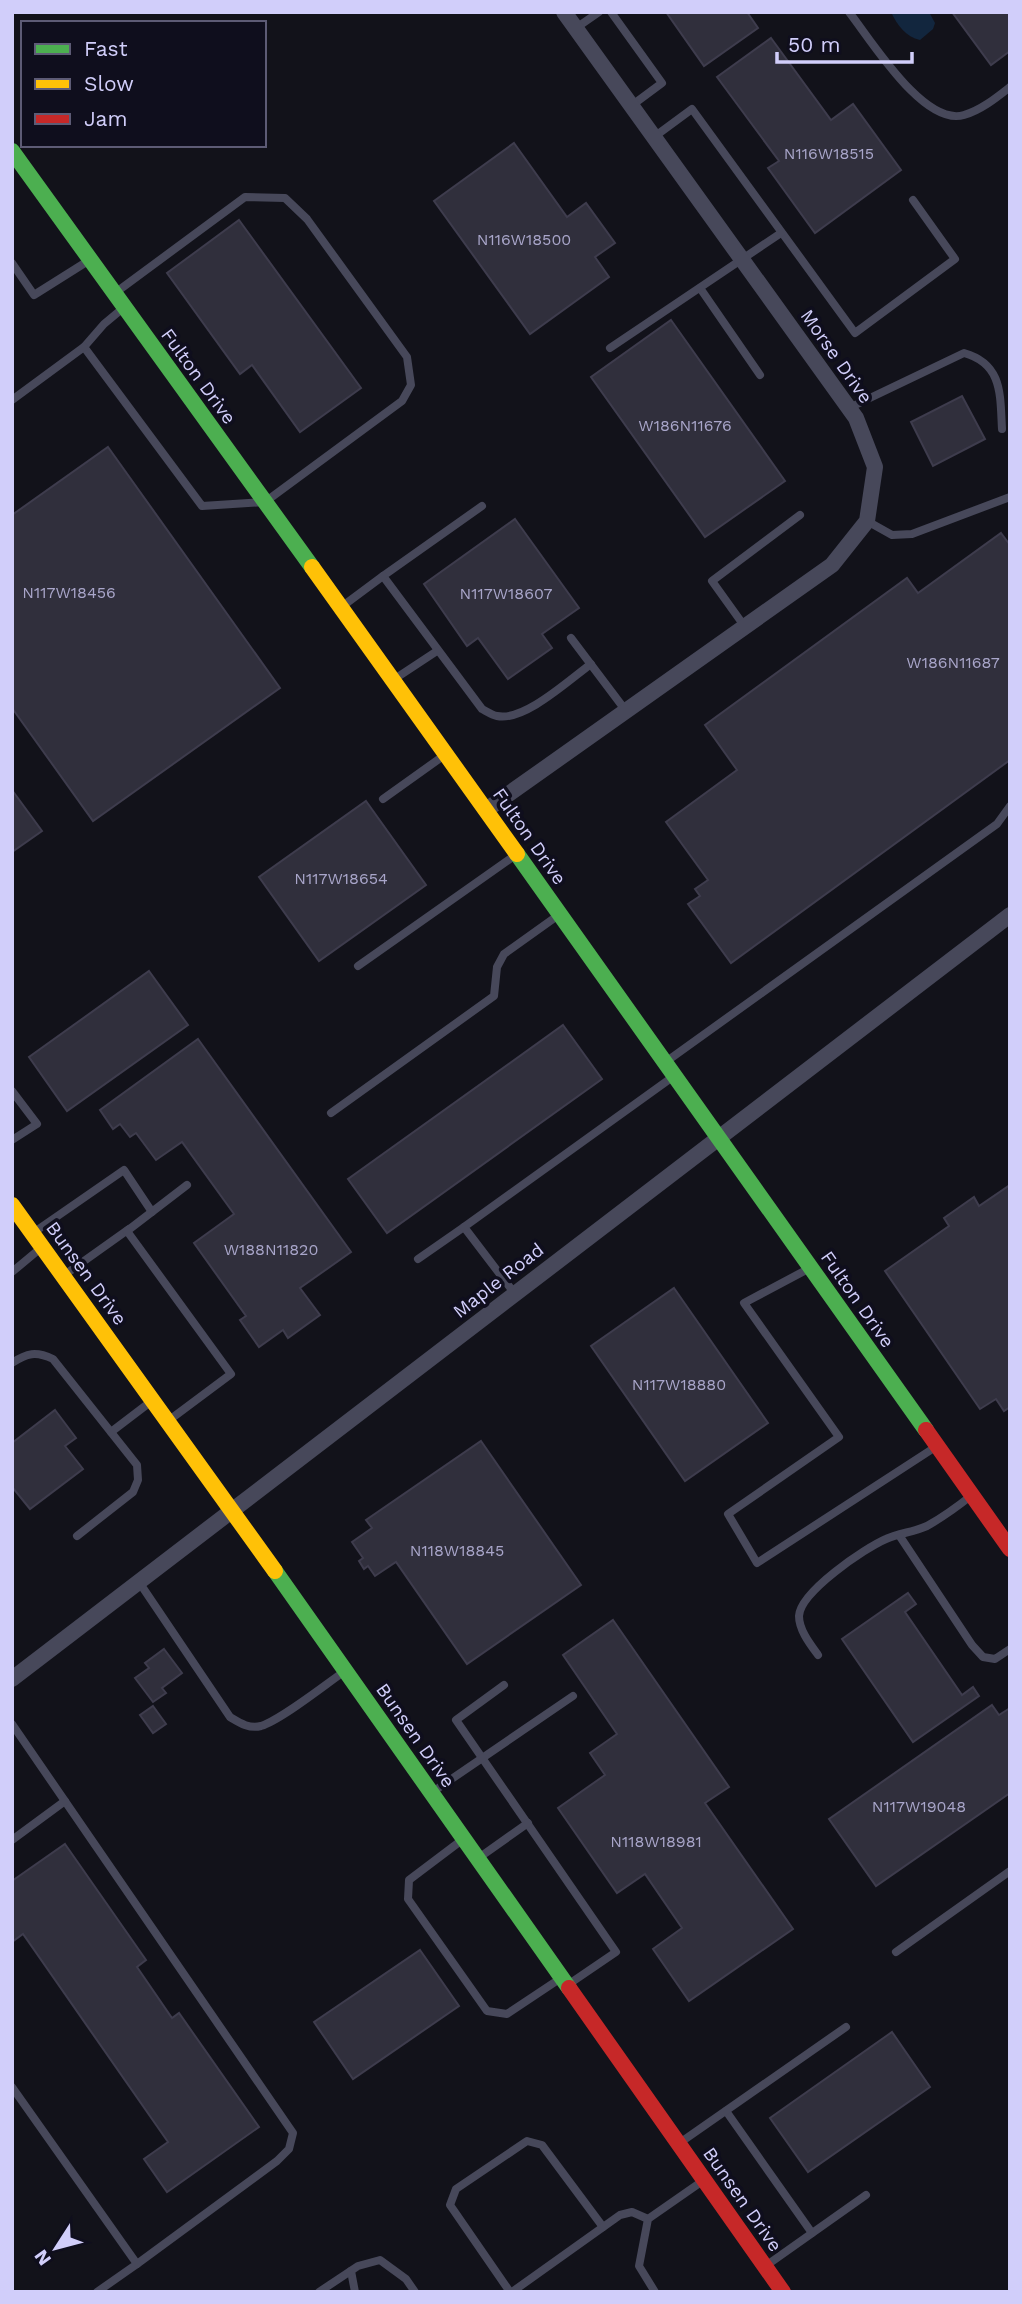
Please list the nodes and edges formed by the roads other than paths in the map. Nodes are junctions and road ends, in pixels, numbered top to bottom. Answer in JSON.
{"nodes":[{"id":1,"x":564,"y":12,"type":"edge"},
{"id":2,"x":598,"y":12,"type":"edge"},
{"id":3,"x":611,"y":12,"type":"edge"},
{"id":4,"x":849,"y":12,"type":"edge"},
{"id":5,"x":576,"y":28,"type":"junction"},
{"id":6,"x":1010,"y":87,"type":"edge"},
{"id":7,"x":631,"y":106,"type":"junction"},
{"id":8,"x":654,"y":137,"type":"junction"},
{"id":9,"x":15,"y":162,"type":"edge"},
{"id":10,"x":913,"y":201,"type":"dead end"},
{"id":11,"x":781,"y":233,"type":"junction"},
{"id":12,"x":91,"y":260,"type":"junction"},
{"id":13,"x":743,"y":260,"type":"junction"},
{"id":14,"x":12,"y":263,"type":"edge"},
{"id":15,"x":700,"y":288,"type":"junction"},
{"id":16,"x":114,"y":293,"type":"junction"},
{"id":17,"x":125,"y":307,"type":"junction"},
{"id":18,"x":84,"y":347,"type":"junction"},
{"id":19,"x":610,"y":348,"type":"dead end"},
{"id":20,"x":760,"y":375,"type":"dead end"},
{"id":21,"x":12,"y":400,"type":"edge"},
{"id":22,"x":849,"y":408,"type":"junction"},
{"id":23,"x":1002,"y":429,"type":"dead end"},
{"id":24,"x":1010,"y":497,"type":"edge"},
{"id":25,"x":265,"y":502,"type":"junction"},
{"id":26,"x":482,"y":506,"type":"dead end"},
{"id":27,"x":800,"y":515,"type":"dead end"},
{"id":28,"x":867,"y":522,"type":"junction"},
{"id":29,"x":383,"y":576,"type":"junction"},
{"id":30,"x":340,"y":608,"type":"junction"},
{"id":31,"x":745,"y":627,"type":"junction"},
{"id":32,"x":571,"y":638,"type":"dead end"},
{"id":33,"x":437,"y":650,"type":"junction"},
{"id":34,"x":591,"y":664,"type":"junction"},
{"id":35,"x":393,"y":681,"type":"junction"},
{"id":36,"x":626,"y":711,"type":"junction"},
{"id":37,"x":446,"y":754,"type":"junction"},
{"id":38,"x":383,"y":799,"type":"dead end"},
{"id":39,"x":1010,"y":806,"type":"edge"},
{"id":40,"x":486,"y":810,"type":"junction"},
{"id":41,"x":517,"y":854,"type":"junction"},
{"id":42,"x":560,"y":914,"type":"junction"},
{"id":43,"x":1010,"y":915,"type":"edge"},
{"id":44,"x":358,"y":967,"type":"dead end"},
{"id":45,"x":670,"y":1069,"type":"junction"},
{"id":46,"x":12,"y":1091,"type":"edge"},
{"id":47,"x":331,"y":1114,"type":"dead end"},
{"id":48,"x":718,"y":1138,"type":"junction"},
{"id":49,"x":12,"y":1140,"type":"edge"},
{"id":50,"x":187,"y":1185,"type":"dead end"},
{"id":51,"x":12,"y":1205,"type":"edge"},
{"id":52,"x":152,"y":1212,"type":"junction"},
{"id":53,"x":464,"y":1227,"type":"junction"},
{"id":54,"x":129,"y":1229,"type":"junction"},
{"id":55,"x":33,"y":1233,"type":"junction"},
{"id":56,"x":43,"y":1247,"type":"junction"},
{"id":57,"x":418,"y":1259,"type":"dead end"},
{"id":58,"x":810,"y":1268,"type":"junction"},
{"id":59,"x":12,"y":1272,"type":"edge"},
{"id":60,"x":63,"y":1276,"type":"junction"},
{"id":61,"x":515,"y":1294,"type":"junction"},
{"id":62,"x":12,"y":1363,"type":"edge"},
{"id":63,"x":153,"y":1400,"type":"junction"},
{"id":64,"x":168,"y":1420,"type":"junction"},
{"id":65,"x":111,"y":1432,"type":"junction"},
{"id":66,"x":937,"y":1446,"type":"junction"},
{"id":67,"x":972,"y":1495,"type":"junction"},
{"id":68,"x":233,"y":1511,"type":"junction"},
{"id":69,"x":899,"y":1535,"type":"junction"},
{"id":70,"x":77,"y":1536,"type":"dead end"},
{"id":71,"x":1010,"y":1549,"type":"edge"},
{"id":72,"x":139,"y":1582,"type":"junction"},
{"id":73,"x":1010,"y":1649,"type":"edge"},
{"id":74,"x":818,"y":1654,"type":"dead end"},
{"id":75,"x":345,"y":1671,"type":"junction"},
{"id":76,"x":12,"y":1679,"type":"edge"},
{"id":77,"x":504,"y":1685,"type":"dead end"},
{"id":78,"x":573,"y":1696,"type":"dead end"},
{"id":79,"x":12,"y":1724,"type":"edge"},
{"id":80,"x":482,"y":1760,"type":"junction"},
{"id":81,"x":431,"y":1793,"type":"junction"},
{"id":82,"x":65,"y":1801,"type":"junction"},
{"id":83,"x":528,"y":1823,"type":"junction"},
{"id":84,"x":464,"y":1839,"type":"junction"},
{"id":85,"x":12,"y":1840,"type":"edge"},
{"id":86,"x":478,"y":1859,"type":"junction"},
{"id":87,"x":1010,"y":1871,"type":"edge"},
{"id":88,"x":896,"y":1952,"type":"dead end"},
{"id":89,"x":564,"y":1982,"type":"junction"},
{"id":90,"x":846,"y":2027,"type":"dead end"},
{"id":91,"x":12,"y":2087,"type":"edge"},
{"id":92,"x":726,"y":2111,"type":"junction"},
{"id":93,"x":679,"y":2144,"type":"junction"},
{"id":94,"x":704,"y":2180,"type":"junction"},
{"id":95,"x":866,"y":2195,"type":"dead end"},
{"id":96,"x":648,"y":2220,"type":"junction"},
{"id":97,"x":603,"y":2227,"type":"junction"},
{"id":98,"x":812,"y":2233,"type":"junction"},
{"id":99,"x":137,"y":2264,"type":"junction"},
{"id":100,"x":765,"y":2266,"type":"junction"},
{"id":101,"x":351,"y":2271,"type":"junction"},
{"id":102,"x":776,"y":2287,"type":"edge"},
{"id":103,"x":97,"y":2292,"type":"edge"},
{"id":104,"x":319,"y":2292,"type":"edge"},
{"id":105,"x":355,"y":2292,"type":"edge"},
{"id":106,"x":415,"y":2292,"type":"edge"},
{"id":107,"x":511,"y":2292,"type":"edge"},
{"id":108,"x":655,"y":2292,"type":"edge"}],
"edges":[{"from":1,"to":5,"type":"street","name":"Morse Drive"},
{"from":2,"to":5,"type":"lane"},
{"from":3,"to":7,"type":"lane"},
{"from":4,"to":6,"type":"lane"},
{"from":5,"to":7,"type":"street","name":"Morse Drive"},
{"from":7,"to":8,"type":"street","name":"Morse Drive"},
{"from":8,"to":11,"type":"lane"},
{"from":8,"to":13,"type":"street","name":"Morse Drive"},
{"from":9,"to":12,"type":"street","name":"Fulton Drive"},
{"from":10,"to":11,"type":"lane"},
{"from":11,"to":13,"type":"lane"},
{"from":12,"to":14,"type":"lane"},
{"from":12,"to":16,"type":"street","name":"Fulton Drive"},
{"from":13,"to":15,"type":"lane"},
{"from":13,"to":22,"type":"street","name":"Morse Drive"},
{"from":15,"to":19,"type":"lane"},
{"from":15,"to":20,"type":"lane"},
{"from":16,"to":17,"type":"street","name":"Fulton Drive"},
{"from":16,"to":25,"type":"lane"},
{"from":17,"to":18,"type":"lane"},
{"from":17,"to":25,"type":"street","name":"Fulton Drive"},
{"from":18,"to":21,"type":"lane"},
{"from":18,"to":25,"type":"lane"},
{"from":22,"to":23,"type":"lane"},
{"from":22,"to":28,"type":"street","name":"Morse Drive"},
{"from":24,"to":28,"type":"lane"},
{"from":25,"to":30,"type":"street","name":"Fulton Drive"},
{"from":26,"to":29,"type":"lane"},
{"from":27,"to":31,"type":"lane"},
{"from":28,"to":31,"type":"street","name":"Morse Drive"},
{"from":29,"to":30,"type":"lane"},
{"from":29,"to":33,"type":"lane"},
{"from":30,"to":35,"type":"street","name":"Fulton Drive"},
{"from":31,"to":36,"type":"street","name":"Morse Drive"},
{"from":32,"to":34,"type":"lane"},
{"from":33,"to":34,"type":"lane"},
{"from":33,"to":35,"type":"lane"},
{"from":34,"to":36,"type":"lane"},
{"from":35,"to":37,"type":"street","name":"Fulton Drive"},
{"from":36,"to":40,"type":"street","name":"Morse Drive"},
{"from":37,"to":38,"type":"lane"},
{"from":37,"to":40,"type":"street","name":"Fulton Drive"},
{"from":39,"to":45,"type":"lane"},
{"from":40,"to":41,"type":"street","name":"Fulton Drive"},
{"from":41,"to":42,"type":"street","name":"Fulton Drive"},
{"from":41,"to":44,"type":"lane"},
{"from":42,"to":45,"type":"street","name":"Fulton Drive"},
{"from":42,"to":47,"type":"lane"},
{"from":43,"to":48,"type":"street","name":"Maple Road"},
{"from":45,"to":48,"type":"street","name":"Fulton Drive"},
{"from":45,"to":53,"type":"lane"},
{"from":46,"to":49,"type":"lane"},
{"from":48,"to":58,"type":"street","name":"Fulton Drive"},
{"from":48,"to":61,"type":"street","name":"Maple Road"},
{"from":50,"to":52,"type":"lane"},
{"from":51,"to":55,"type":"street","name":"Bunsen Drive"},
{"from":52,"to":54,"type":"lane"},
{"from":52,"to":55,"type":"lane"},
{"from":53,"to":57,"type":"lane"},
{"from":53,"to":61,"type":"lane"},
{"from":54,"to":60,"type":"lane"},
{"from":54,"to":64,"type":"lane"},
{"from":55,"to":56,"type":"street","name":"Bunsen Drive"},
{"from":56,"to":59,"type":"lane"},
{"from":56,"to":60,"type":"street","name":"Bunsen Drive"},
{"from":58,"to":66,"type":"street","name":"Fulton Drive"},
{"from":58,"to":66,"type":"lane"},
{"from":60,"to":63,"type":"street","name":"Bunsen Drive"},
{"from":61,"to":68,"type":"street","name":"Maple Road"},
{"from":62,"to":65,"type":"lane"},
{"from":63,"to":64,"type":"street","name":"Bunsen Drive"},
{"from":63,"to":65,"type":"lane"},
{"from":64,"to":68,"type":"street","name":"Bunsen Drive"},
{"from":65,"to":70,"type":"lane"},
{"from":66,"to":67,"type":"street","name":"Fulton Drive"},
{"from":67,"to":69,"type":"lane"},
{"from":67,"to":71,"type":"street","name":"Fulton Drive"},
{"from":68,"to":72,"type":"street","name":"Maple Road"},
{"from":68,"to":75,"type":"street","name":"Bunsen Drive"},
{"from":69,"to":73,"type":"lane"},
{"from":69,"to":74,"type":"lane"},
{"from":72,"to":75,"type":"lane"},
{"from":72,"to":76,"type":"street","name":"Maple Road"},
{"from":75,"to":81,"type":"street","name":"Bunsen Drive"},
{"from":77,"to":80,"type":"lane"},
{"from":78,"to":80,"type":"lane"},
{"from":79,"to":82,"type":"lane"},
{"from":80,"to":81,"type":"lane"},
{"from":80,"to":83,"type":"lane"},
{"from":81,"to":84,"type":"street","name":"Bunsen Drive"},
{"from":82,"to":85,"type":"lane"},
{"from":82,"to":99,"type":"lane"},
{"from":83,"to":86,"type":"lane"},
{"from":83,"to":89,"type":"lane"},
{"from":84,"to":86,"type":"street","name":"Bunsen Drive"},
{"from":84,"to":89,"type":"lane"},
{"from":86,"to":89,"type":"street","name":"Bunsen Drive"},
{"from":87,"to":88,"type":"lane"},
{"from":89,"to":93,"type":"street","name":"Bunsen Drive"},
{"from":90,"to":92,"type":"lane"},
{"from":91,"to":99,"type":"lane"},
{"from":92,"to":93,"type":"lane"},
{"from":92,"to":98,"type":"lane"},
{"from":93,"to":94,"type":"street","name":"Bunsen Drive"},
{"from":94,"to":96,"type":"lane"},
{"from":94,"to":100,"type":"street","name":"Bunsen Drive"},
{"from":95,"to":98,"type":"lane"},
{"from":96,"to":97,"type":"lane"},
{"from":96,"to":108,"type":"lane"},
{"from":97,"to":107,"type":"lane"},
{"from":97,"to":107,"type":"lane"},
{"from":98,"to":100,"type":"lane"},
{"from":99,"to":103,"type":"lane"},
{"from":100,"to":102,"type":"street","name":"Bunsen Drive"},
{"from":101,"to":104,"type":"lane"},
{"from":101,"to":105,"type":"lane"},
{"from":101,"to":106,"type":"lane"}]}
